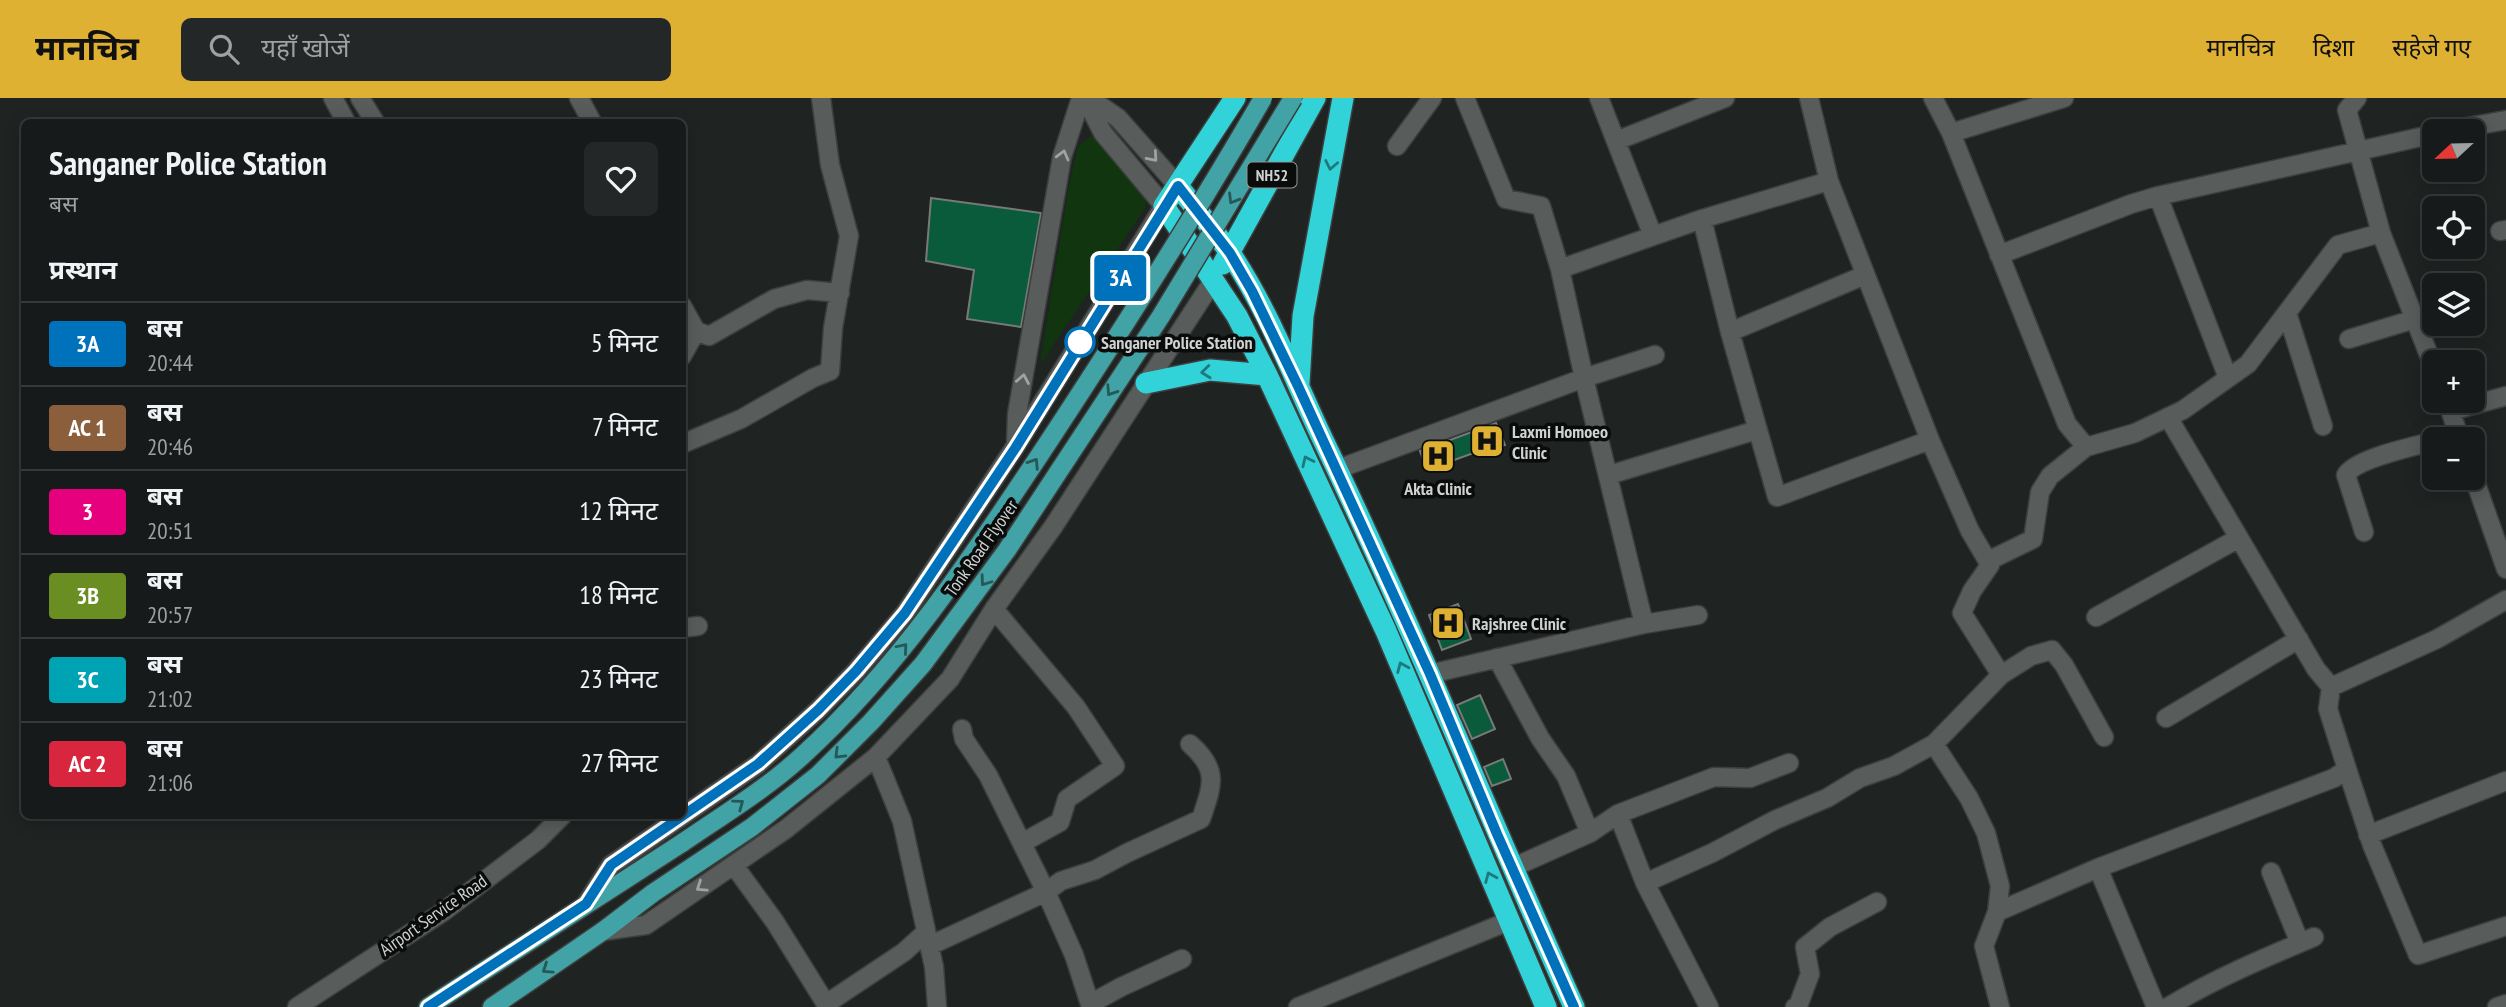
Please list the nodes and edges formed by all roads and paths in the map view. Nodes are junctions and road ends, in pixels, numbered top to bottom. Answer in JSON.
{"nodes":[{"id":1,"x":333,"y":98,"type":"edge"},
{"id":2,"x":360,"y":98,"type":"edge"},
{"id":3,"x":579,"y":98,"type":"edge"},
{"id":4,"x":821,"y":98,"type":"edge"},
{"id":5,"x":1085,"y":98,"type":"edge"},
{"id":6,"x":1235,"y":98,"type":"edge"},
{"id":7,"x":1263,"y":98,"type":"edge"},
{"id":8,"x":1293,"y":98,"type":"edge"},
{"id":9,"x":1315,"y":98,"type":"edge"},
{"id":10,"x":1343,"y":98,"type":"edge"},
{"id":11,"x":1432,"y":98,"type":"edge"},
{"id":12,"x":1465,"y":98,"type":"edge"},
{"id":13,"x":1599,"y":98,"type":"edge"},
{"id":14,"x":1725,"y":98,"type":"edge"},
{"id":15,"x":1809,"y":98,"type":"edge"},
{"id":16,"x":1933,"y":98,"type":"edge"},
{"id":17,"x":2064,"y":98,"type":"edge"},
{"id":18,"x":2357,"y":98,"type":"edge"},
{"id":19,"x":344,"y":119,"type":"edge"},
{"id":20,"x":373,"y":119,"type":"edge"},
{"id":21,"x":590,"y":119,"type":"edge"},
{"id":22,"x":2506,"y":120,"type":"edge"},
{"id":23,"x":2485,"y":124,"type":"edge"},
{"id":24,"x":1951,"y":132,"type":"junction"},
{"id":25,"x":2422,"y":137,"type":"edge"},
{"id":26,"x":1616,"y":141,"type":"junction"},
{"id":27,"x":1397,"y":146,"type":"dead end"},
{"id":28,"x":2358,"y":150,"type":"junction"},
{"id":29,"x":1829,"y":181,"type":"junction"},
{"id":30,"x":1178,"y":186,"type":"junction"},
{"id":31,"x":2158,"y":196,"type":"junction"},
{"id":32,"x":1164,"y":206,"type":"junction"},
{"id":33,"x":1702,"y":219,"type":"junction"},
{"id":34,"x":2381,"y":233,"type":"junction"},
{"id":35,"x":1653,"y":236,"type":"junction"},
{"id":36,"x":1230,"y":253,"type":"junction"},
{"id":37,"x":1999,"y":255,"type":"junction"},
{"id":38,"x":1560,"y":269,"type":"junction"},
{"id":39,"x":1865,"y":275,"type":"junction"},
{"id":40,"x":1213,"y":281,"type":"junction"},
{"id":41,"x":841,"y":293,"type":"junction"},
{"id":42,"x":686,"y":313,"type":"edge"},
{"id":43,"x":2287,"y":313,"type":"junction"},
{"id":44,"x":2415,"y":319,"type":"junction"},
{"id":45,"x":696,"y":331,"type":"junction"},
{"id":46,"x":1730,"y":332,"type":"junction"},
{"id":47,"x":2349,"y":339,"type":"dead end"},
{"id":48,"x":686,"y":349,"type":"edge"},
{"id":49,"x":2427,"y":350,"type":"edge"},
{"id":50,"x":1655,"y":355,"type":"dead end"},
{"id":51,"x":1267,"y":374,"type":"junction"},
{"id":52,"x":1584,"y":378,"type":"junction"},
{"id":53,"x":2228,"y":378,"type":"junction"},
{"id":54,"x":1146,"y":383,"type":"junction"},
{"id":55,"x":1298,"y":386,"type":"junction"},
{"id":56,"x":2506,"y":396,"type":"edge"},
{"id":57,"x":2485,"y":400,"type":"edge"},
{"id":58,"x":2168,"y":417,"type":"junction"},
{"id":59,"x":2323,"y":426,"type":"dead end"},
{"id":60,"x":1757,"y":430,"type":"junction"},
{"id":61,"x":1930,"y":440,"type":"junction"},
{"id":62,"x":686,"y":442,"type":"edge"},
{"id":63,"x":2422,"y":444,"type":"edge"},
{"id":64,"x":1016,"y":447,"type":"junction"},
{"id":65,"x":2086,"y":447,"type":"junction"},
{"id":66,"x":1338,"y":469,"type":"junction"},
{"id":67,"x":1609,"y":475,"type":"junction"},
{"id":68,"x":2481,"y":490,"type":"edge"},
{"id":69,"x":2499,"y":526,"type":"edge"},
{"id":70,"x":2364,"y":532,"type":"dead end"},
{"id":71,"x":2239,"y":538,"type":"junction"},
{"id":72,"x":1988,"y":561,"type":"junction"},
{"id":73,"x":2506,"y":569,"type":"edge"},
{"id":74,"x":2506,"y":600,"type":"edge"},
{"id":75,"x":994,"y":609,"type":"junction"},
{"id":76,"x":1698,"y":615,"type":"dead end"},
{"id":77,"x":2096,"y":617,"type":"dead end"},
{"id":78,"x":1644,"y":624,"type":"junction"},
{"id":79,"x":2299,"y":639,"type":"junction"},
{"id":80,"x":1497,"y":658,"type":"junction"},
{"id":81,"x":1430,"y":674,"type":"junction"},
{"id":82,"x":2001,"y":675,"type":"junction"},
{"id":83,"x":2331,"y":687,"type":"junction"},
{"id":84,"x":2166,"y":718,"type":"dead end"},
{"id":85,"x":962,"y":729,"type":"dead end"},
{"id":86,"x":2104,"y":737,"type":"dead end"},
{"id":87,"x":1190,"y":744,"type":"dead end"},
{"id":88,"x":1934,"y":744,"type":"junction"},
{"id":89,"x":876,"y":757,"type":"junction"},
{"id":90,"x":1789,"y":763,"type":"dead end"},
{"id":91,"x":2347,"y":769,"type":"junction"},
{"id":92,"x":2506,"y":781,"type":"edge"},
{"id":93,"x":686,"y":813,"type":"edge"},
{"id":94,"x":1618,"y":814,"type":"junction"},
{"id":95,"x":559,"y":819,"type":"edge"},
{"id":96,"x":678,"y":819,"type":"edge"},
{"id":97,"x":1590,"y":833,"type":"junction"},
{"id":98,"x":2368,"y":835,"type":"junction"},
{"id":99,"x":1022,"y":843,"type":"junction"},
{"id":100,"x":1512,"y":868,"type":"junction"},
{"id":101,"x":2098,"y":868,"type":"junction"},
{"id":102,"x":738,"y":871,"type":"dead end"},
{"id":103,"x":2271,"y":872,"type":"dead end"},
{"id":104,"x":1645,"y":883,"type":"junction"},
{"id":105,"x":1046,"y":892,"type":"junction"},
{"id":106,"x":1877,"y":902,"type":"dead end"},
{"id":107,"x":586,"y":904,"type":"junction"},
{"id":108,"x":1997,"y":912,"type":"junction"},
{"id":109,"x":1509,"y":921,"type":"junction"},
{"id":110,"x":2506,"y":926,"type":"edge"},
{"id":111,"x":603,"y":931,"type":"junction"},
{"id":112,"x":928,"y":939,"type":"junction"},
{"id":113,"x":1182,"y":959,"type":"dead end"},
{"id":114,"x":2506,"y":1004,"type":"edge"},
{"id":115,"x":297,"y":1007,"type":"edge"},
{"id":116,"x":428,"y":1007,"type":"edge"},
{"id":117,"x":492,"y":1007,"type":"edge"},
{"id":118,"x":937,"y":1007,"type":"edge"},
{"id":119,"x":1298,"y":1007,"type":"edge"},
{"id":120,"x":1546,"y":1007,"type":"edge"},
{"id":121,"x":1574,"y":1007,"type":"edge"},
{"id":122,"x":1709,"y":1007,"type":"edge"},
{"id":123,"x":1795,"y":1007,"type":"edge"},
{"id":124,"x":2000,"y":1007,"type":"edge"},
{"id":125,"x":2156,"y":1007,"type":"edge"},
{"id":126,"x":2168,"y":1007,"type":"edge"},
{"id":127,"x":2497,"y":1007,"type":"edge"}],
"edges":[{"from":1,"to":19,"type":"street"},
{"from":2,"to":20,"type":"street"},
{"from":3,"to":21,"type":"street"},
{"from":4,"to":41,"type":"street"},
{"from":5,"to":30,"type":"street","one_way":true},
{"from":5,"to":32,"type":"street"},
{"from":64,"to":5,"type":"street","one_way":true},
{"from":6,"to":30,"type":"highway"},
{"from":107,"to":7,"type":"main road","name":"Tonk Road Flyover","one_way":true,"bridge":true},
{"from":8,"to":111,"type":"main road","name":"Tonk Road Flyover","one_way":true,"bridge":true},
{"from":9,"to":36,"type":"highway","number":"NH52"},
{"from":10,"to":55,"type":"highway","one_way":true},
{"from":11,"to":27,"type":"street"},
{"from":12,"to":38,"type":"street"},
{"from":13,"to":26,"type":"street"},
{"from":14,"to":26,"type":"street"},
{"from":15,"to":29,"type":"street"},
{"from":16,"to":24,"type":"street"},
{"from":17,"to":24,"type":"street"},
{"from":18,"to":28,"type":"street"},
{"from":22,"to":23,"type":"street"},
{"from":24,"to":37,"type":"street"},
{"from":25,"to":28,"type":"street"},
{"from":26,"to":35,"type":"street"},
{"from":28,"to":31,"type":"street"},
{"from":28,"to":34,"type":"street"},
{"from":29,"to":33,"type":"street"},
{"from":29,"to":39,"type":"street"},
{"from":30,"to":32,"type":"highway"},
{"from":30,"to":36,"type":"highway"},
{"from":31,"to":37,"type":"street"},
{"from":31,"to":53,"type":"street"},
{"from":32,"to":40,"type":"highway"},
{"from":32,"to":64,"type":"street"},
{"from":33,"to":35,"type":"street"},
{"from":33,"to":46,"type":"street"},
{"from":34,"to":43,"type":"street"},
{"from":34,"to":44,"type":"street"},
{"from":35,"to":38,"type":"street"},
{"from":36,"to":40,"type":"highway","number":"NH52"},
{"from":36,"to":55,"type":"highway"},
{"from":37,"to":65,"type":"street"},
{"from":38,"to":52,"type":"street"},
{"from":39,"to":46,"type":"street"},
{"from":39,"to":61,"type":"street"},
{"from":40,"to":51,"type":"highway"},
{"from":40,"to":54,"type":"street"},
{"from":41,"to":45,"type":"street"},
{"from":41,"to":62,"type":"street"},
{"from":42,"to":45,"type":"street"},
{"from":43,"to":53,"type":"street"},
{"from":43,"to":59,"type":"street"},
{"from":44,"to":47,"type":"street"},
{"from":44,"to":49,"type":"street"},
{"from":45,"to":48,"type":"street"},
{"from":46,"to":60,"type":"street"},
{"from":50,"to":52,"type":"street"},
{"from":51,"to":54,"type":"highway","one_way":true},
{"from":109,"to":51,"type":"highway","one_way":true},
{"from":52,"to":66,"type":"street"},
{"from":52,"to":67,"type":"street"},
{"from":53,"to":58,"type":"street"},
{"from":54,"to":75,"type":"street"},
{"from":55,"to":66,"type":"highway"},
{"from":56,"to":57,"type":"street"},
{"from":58,"to":65,"type":"street"},
{"from":58,"to":71,"type":"street"},
{"from":60,"to":61,"type":"street"},
{"from":60,"to":67,"type":"street"},
{"from":61,"to":72,"type":"street"},
{"from":63,"to":70,"type":"street"},
{"from":64,"to":93,"type":"street"},
{"from":65,"to":72,"type":"street"},
{"from":66,"to":81,"type":"highway"},
{"from":67,"to":78,"type":"street"},
{"from":68,"to":69,"type":"street"},
{"from":69,"to":73,"type":"street"},
{"from":71,"to":77,"type":"street"},
{"from":71,"to":79,"type":"street"},
{"from":72,"to":82,"type":"street"},
{"from":74,"to":83,"type":"street"},
{"from":75,"to":89,"type":"street"},
{"from":75,"to":99,"type":"street"},
{"from":76,"to":78,"type":"street"},
{"from":78,"to":80,"type":"street"},
{"from":79,"to":83,"type":"street"},
{"from":79,"to":84,"type":"street"},
{"from":80,"to":81,"type":"street"},
{"from":80,"to":97,"type":"street"},
{"from":81,"to":100,"type":"highway"},
{"from":82,"to":86,"type":"street"},
{"from":82,"to":88,"type":"street"},
{"from":83,"to":91,"type":"street"},
{"from":85,"to":99,"type":"street"},
{"from":87,"to":105,"type":"street"},
{"from":88,"to":104,"type":"street"},
{"from":88,"to":108,"type":"street"},
{"from":89,"to":111,"type":"street","one_way":true},
{"from":89,"to":112,"type":"street"},
{"from":90,"to":94,"type":"street"},
{"from":91,"to":98,"type":"street"},
{"from":91,"to":101,"type":"street"},
{"from":92,"to":98,"type":"street"},
{"from":94,"to":97,"type":"street"},
{"from":94,"to":104,"type":"street"},
{"from":95,"to":115,"type":"street","name":"Airport Service Road"},
{"from":96,"to":107,"type":"street"},
{"from":97,"to":100,"type":"street"},
{"from":98,"to":110,"type":"street"},
{"from":99,"to":105,"type":"street"},
{"from":100,"to":121,"type":"highway"},
{"from":101,"to":108,"type":"street"},
{"from":101,"to":125,"type":"street"},
{"from":102,"to":112,"type":"street"},
{"from":103,"to":126,"type":"street"},
{"from":104,"to":122,"type":"street"},
{"from":105,"to":112,"type":"street"},
{"from":105,"to":113,"type":"street"},
{"from":106,"to":123,"type":"street"},
{"from":107,"to":116,"type":"main road","name":"Tonk Road Flyover"},
{"from":108,"to":124,"type":"street"},
{"from":109,"to":119,"type":"street"},
{"from":109,"to":120,"type":"highway"},
{"from":111,"to":117,"type":"main road","name":"Tonk Road Flyover","one_way":true},
{"from":112,"to":118,"type":"street"},
{"from":114,"to":127,"type":"street"}]}
